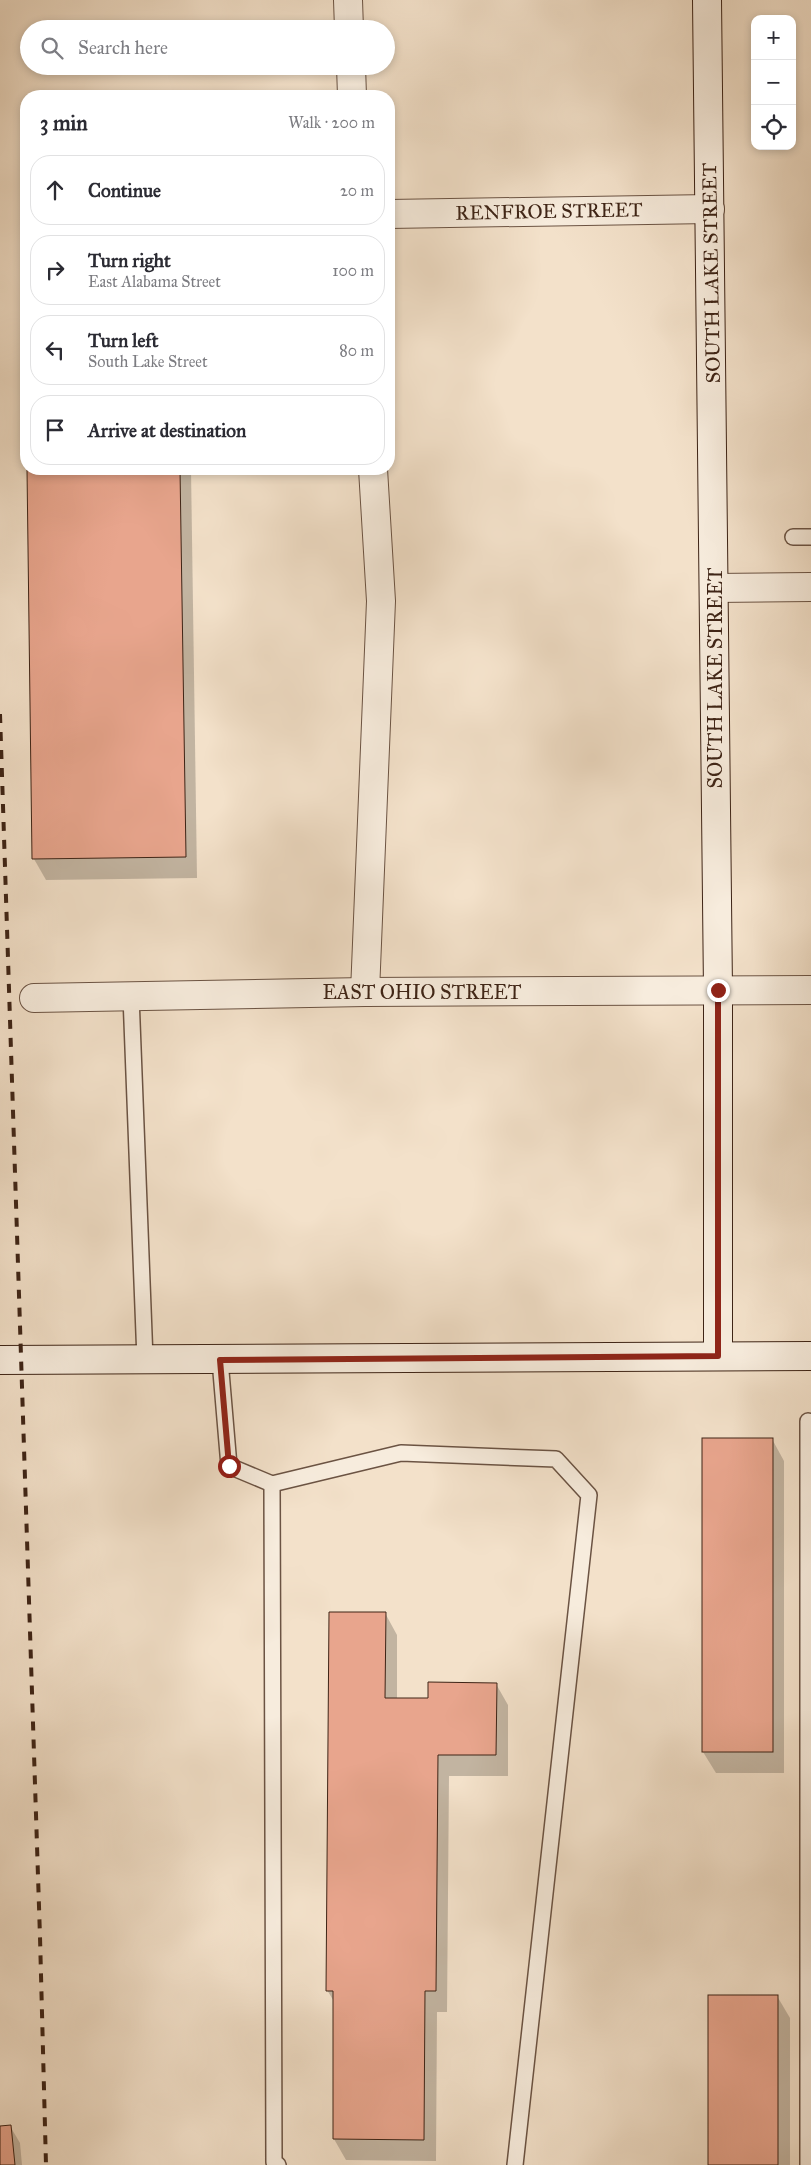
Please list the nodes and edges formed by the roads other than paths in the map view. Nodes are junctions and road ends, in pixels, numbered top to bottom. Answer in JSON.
{"nodes":[{"id":1,"x":348,"y":0,"type":"edge"},
{"id":2,"x":707,"y":0,"type":"edge"},
{"id":3,"x":349,"y":20,"type":"edge"},
{"id":4,"x":351,"y":75,"type":"edge"},
{"id":5,"x":352,"y":90,"type":"edge"},
{"id":6,"x":710,"y":209,"type":"junction"},
{"id":7,"x":395,"y":214,"type":"edge"},
{"id":8,"x":373,"y":475,"type":"edge"},
{"id":9,"x":811,"y":536,"type":"edge"},
{"id":10,"x":793,"y":537,"type":"dead end"},
{"id":11,"x":811,"y":587,"type":"edge"},
{"id":12,"x":714,"y":588,"type":"junction"},
{"id":13,"x":718,"y":990,"type":"junction"},
{"id":14,"x":811,"y":990,"type":"edge"},
{"id":15,"x":365,"y":992,"type":"junction"},
{"id":16,"x":132,"y":996,"type":"junction"},
{"id":17,"x":34,"y":998,"type":"dead end"},
{"id":18,"x":718,"y":1356,"type":"junction"},
{"id":19,"x":811,"y":1356,"type":"edge"},
{"id":20,"x":0,"y":1360,"type":"edge"},
{"id":21,"x":145,"y":1360,"type":"junction"},
{"id":22,"x":220,"y":1360,"type":"junction"},
{"id":23,"x":808,"y":1421,"type":"dead end"},
{"id":24,"x":272,"y":1484,"type":"junction"},
{"id":25,"x":809,"y":1714,"type":"edge"},
{"id":26,"x":809,"y":2041,"type":"edge"},
{"id":27,"x":278,"y":2165,"type":"edge"},
{"id":28,"x":515,"y":2165,"type":"edge"},
{"id":29,"x":808,"y":2165,"type":"edge"}],
"edges":[{"from":1,"to":3,"type":"street"},
{"from":2,"to":6,"type":"street","name":"SOUTH LAKE STREET"},
{"from":4,"to":5,"type":"street"},
{"from":6,"to":7,"type":"street","name":"RENFROE STREET"},
{"from":6,"to":12,"type":"street","name":"SOUTH LAKE STREET"},
{"from":8,"to":15,"type":"street"},
{"from":9,"to":10,"type":"lane"},
{"from":11,"to":12,"type":"street"},
{"from":12,"to":13,"type":"street","name":"SOUTH LAKE STREET"},
{"from":13,"to":14,"type":"street","name":"EAST OHIO STREET"},
{"from":13,"to":15,"type":"street","name":"EAST OHIO STREET"},
{"from":13,"to":18,"type":"street","name":"SOUTH LAKE STREET"},
{"from":15,"to":16,"type":"street","name":"EAST OHIO STREET"},
{"from":16,"to":17,"type":"street","name":"EAST OHIO STREET"},
{"from":16,"to":21,"type":"lane"},
{"from":18,"to":19,"type":"street"},
{"from":18,"to":22,"type":"street"},
{"from":20,"to":21,"type":"street"},
{"from":21,"to":22,"type":"street"},
{"from":22,"to":24,"type":"lane"},
{"from":23,"to":25,"type":"lane"},
{"from":24,"to":27,"type":"lane"},
{"from":24,"to":28,"type":"lane"},
{"from":25,"to":26,"type":"lane"},
{"from":26,"to":29,"type":"lane"}]}
